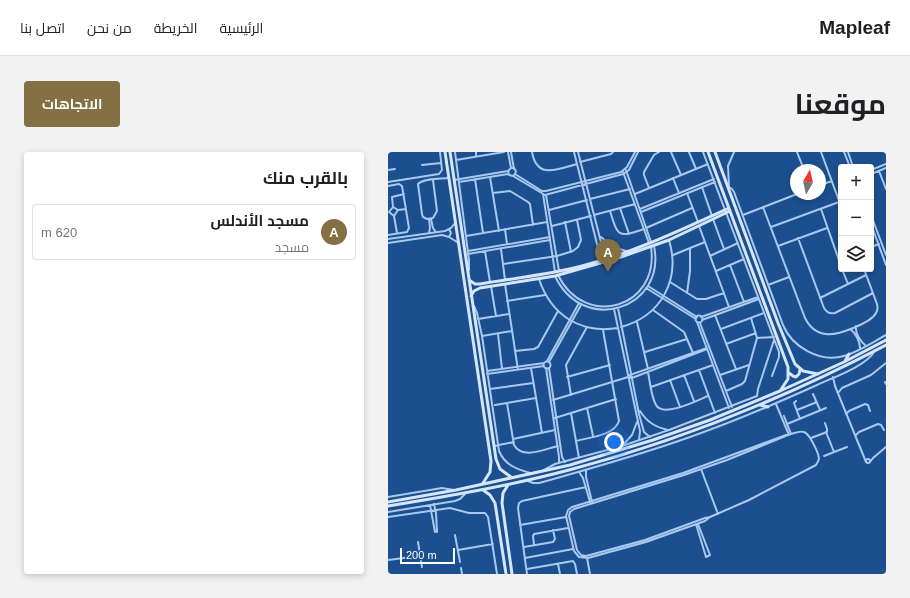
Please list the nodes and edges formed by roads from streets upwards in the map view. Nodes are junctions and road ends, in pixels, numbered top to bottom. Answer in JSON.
{"nodes":[{"id":1,"x":440,"y":152,"type":"edge"},
{"id":2,"x":445,"y":152,"type":"edge"},
{"id":3,"x":450,"y":152,"type":"edge"},
{"id":4,"x":455,"y":152,"type":"edge"},
{"id":5,"x":476,"y":152,"type":"edge"},
{"id":6,"x":504,"y":152,"type":"edge"},
{"id":7,"x":508,"y":152,"type":"edge"},
{"id":8,"x":511,"y":152,"type":"edge"},
{"id":9,"x":532,"y":152,"type":"edge"},
{"id":10,"x":574,"y":152,"type":"edge"},
{"id":11,"x":578,"y":152,"type":"edge"},
{"id":12,"x":613,"y":152,"type":"edge"},
{"id":13,"x":635,"y":152,"type":"edge"},
{"id":14,"x":638,"y":152,"type":"edge"},
{"id":15,"x":659,"y":152,"type":"edge"},
{"id":16,"x":671,"y":152,"type":"edge"},
{"id":17,"x":689,"y":152,"type":"edge"},
{"id":18,"x":703,"y":152,"type":"edge"},
{"id":19,"x":708,"y":152,"type":"edge"},
{"id":20,"x":715,"y":152,"type":"edge"},
{"id":21,"x":734,"y":152,"type":"edge"},
{"id":22,"x":797,"y":152,"type":"edge"},
{"id":23,"x":821,"y":152,"type":"edge"},
{"id":24,"x":844,"y":152,"type":"edge"},
{"id":25,"x":848,"y":152,"type":"edge"},
{"id":26,"x":476,"y":156,"type":"junction"},
{"id":27,"x":456,"y":160,"type":"junction"},
{"id":28,"x":441,"y":162,"type":"junction"},
{"id":29,"x":580,"y":162,"type":"junction"},
{"id":30,"x":577,"y":164,"type":"junction"},
{"id":31,"x":708,"y":164,"type":"junction"},
{"id":32,"x":802,"y":164,"type":"edge"},
{"id":33,"x":849,"y":164,"type":"edge"},
{"id":34,"x":852,"y":164,"type":"edge"},
{"id":35,"x":886,"y":164,"type":"edge"},
{"id":36,"x":422,"y":165,"type":"dead end"},
{"id":37,"x":510,"y":168,"type":"junction"},
{"id":38,"x":886,"y":168,"type":"edge"},
{"id":39,"x":395,"y":169,"type":"dead end"},
{"id":40,"x":514,"y":169,"type":"junction"},
{"id":41,"x":696,"y":169,"type":"junction"},
{"id":42,"x":874,"y":169,"type":"edge"},
{"id":43,"x":388,"y":170,"type":"edge"},
{"id":44,"x":625,"y":171,"type":"junction"},
{"id":45,"x":879,"y":171,"type":"junction"},
{"id":46,"x":508,"y":173,"type":"junction"},
{"id":47,"x":874,"y":173,"type":"edge"},
{"id":48,"x":516,"y":174,"type":"junction"},
{"id":49,"x":723,"y":174,"type":"junction"},
{"id":50,"x":681,"y":175,"type":"junction"},
{"id":51,"x":513,"y":176,"type":"junction"},
{"id":52,"x":717,"y":176,"type":"junction"},
{"id":53,"x":490,"y":177,"type":"junction"},
{"id":54,"x":448,"y":178,"type":"junction"},
{"id":55,"x":673,"y":178,"type":"junction"},
{"id":56,"x":714,"y":178,"type":"junction"},
{"id":57,"x":475,"y":179,"type":"junction"},
{"id":58,"x":433,"y":180,"type":"junction"},
{"id":59,"x":457,"y":180,"type":"junction"},
{"id":60,"x":832,"y":181,"type":"junction"},
{"id":61,"x":388,"y":182,"type":"edge"},
{"id":62,"x":715,"y":182,"type":"junction"},
{"id":63,"x":586,"y":183,"type":"junction"},
{"id":64,"x":826,"y":183,"type":"edge"},
{"id":65,"x":583,"y":184,"type":"junction"},
{"id":66,"x":388,"y":186,"type":"edge"},
{"id":67,"x":702,"y":187,"type":"junction"},
{"id":68,"x":649,"y":188,"type":"junction"},
{"id":69,"x":729,"y":188,"type":"junction"},
{"id":70,"x":630,"y":189,"type":"junction"},
{"id":71,"x":886,"y":189,"type":"edge"},
{"id":72,"x":542,"y":191,"type":"junction"},
{"id":73,"x":493,"y":193,"type":"junction"},
{"id":74,"x":546,"y":193,"type":"junction"},
{"id":75,"x":679,"y":193,"type":"junction"},
{"id":76,"x":687,"y":193,"type":"junction"},
{"id":77,"x":404,"y":194,"type":"junction"},
{"id":78,"x":543,"y":194,"type":"junction"},
{"id":79,"x":635,"y":194,"type":"junction"},
{"id":80,"x":790,"y":197,"type":"edge"},
{"id":81,"x":589,"y":200,"type":"junction"},
{"id":82,"x":838,"y":200,"type":"edge"},
{"id":83,"x":838,"y":202,"type":"edge"},
{"id":84,"x":635,"y":204,"type":"junction"},
{"id":85,"x":393,"y":207,"type":"junction"},
{"id":86,"x":763,"y":207,"type":"junction"},
{"id":87,"x":620,"y":208,"type":"junction"},
{"id":88,"x":692,"y":208,"type":"junction"},
{"id":89,"x":406,"y":209,"type":"junction"},
{"id":90,"x":738,"y":209,"type":"junction"},
{"id":91,"x":821,"y":209,"type":"junction"},
{"id":92,"x":398,"y":210,"type":"junction"},
{"id":93,"x":549,"y":210,"type":"junction"},
{"id":94,"x":728,"y":210,"type":"junction"},
{"id":95,"x":610,"y":211,"type":"junction"},
{"id":96,"x":640,"y":211,"type":"junction"},
{"id":97,"x":389,"y":212,"type":"edge"},
{"id":98,"x":594,"y":215,"type":"junction"},
{"id":99,"x":743,"y":215,"type":"junction"},
{"id":100,"x":394,"y":216,"type":"junction"},
{"id":101,"x":591,"y":216,"type":"junction"},
{"id":102,"x":712,"y":217,"type":"junction"},
{"id":103,"x":430,"y":219,"type":"junction"},
{"id":104,"x":576,"y":220,"type":"junction"},
{"id":105,"x":461,"y":222,"type":"junction"},
{"id":106,"x":547,"y":222,"type":"junction"},
{"id":107,"x":565,"y":222,"type":"junction"},
{"id":108,"x":455,"y":223,"type":"junction"},
{"id":109,"x":874,"y":223,"type":"edge"},
{"id":110,"x":699,"y":224,"type":"junction"},
{"id":111,"x":533,"y":225,"type":"junction"},
{"id":112,"x":552,"y":226,"type":"junction"},
{"id":113,"x":771,"y":227,"type":"junction"},
{"id":114,"x":645,"y":228,"type":"junction"},
{"id":115,"x":828,"y":228,"type":"junction"},
{"id":116,"x":449,"y":229,"type":"junction"},
{"id":117,"x":499,"y":230,"type":"junction"},
{"id":118,"x":505,"y":230,"type":"junction"},
{"id":119,"x":436,"y":232,"type":"junction"},
{"id":120,"x":397,"y":233,"type":"junction"},
{"id":121,"x":429,"y":233,"type":"junction"},
{"id":122,"x":484,"y":233,"type":"junction"},
{"id":123,"x":874,"y":233,"type":"edge"},
{"id":124,"x":629,"y":234,"type":"junction"},
{"id":125,"x":388,"y":235,"type":"edge"},
{"id":126,"x":600,"y":235,"type":"junction"},
{"id":127,"x":464,"y":236,"type":"junction"},
{"id":128,"x":449,"y":237,"type":"junction"},
{"id":129,"x":397,"y":238,"type":"junction"},
{"id":130,"x":550,"y":238,"type":"junction"},
{"id":131,"x":671,"y":238,"type":"junction"},
{"id":132,"x":798,"y":238,"type":"junction"},
{"id":133,"x":388,"y":239,"type":"edge"},
{"id":134,"x":457,"y":242,"type":"junction"},
{"id":135,"x":705,"y":242,"type":"junction"},
{"id":136,"x":388,"y":243,"type":"edge"},
{"id":137,"x":738,"y":243,"type":"junction"},
{"id":138,"x":882,"y":243,"type":"junction"},
{"id":139,"x":508,"y":244,"type":"junction"},
{"id":140,"x":878,"y":244,"type":"junction"},
{"id":141,"x":651,"y":245,"type":"junction"},
{"id":142,"x":778,"y":246,"type":"junction"},
{"id":143,"x":874,"y":246,"type":"edge"},
{"id":144,"x":501,"y":247,"type":"junction"},
{"id":145,"x":690,"y":248,"type":"junction"},
{"id":146,"x":724,"y":249,"type":"junction"},
{"id":147,"x":468,"y":251,"type":"junction"},
{"id":148,"x":485,"y":251,"type":"junction"},
{"id":149,"x":627,"y":251,"type":"junction"},
{"id":150,"x":571,"y":252,"type":"junction"},
{"id":151,"x":468,"y":254,"type":"junction"},
{"id":152,"x":604,"y":254,"type":"junction"},
{"id":153,"x":600,"y":255,"type":"junction"},
{"id":154,"x":673,"y":255,"type":"junction"},
{"id":155,"x":886,"y":255,"type":"edge"},
{"id":156,"x":553,"y":256,"type":"junction"},
{"id":157,"x":557,"y":256,"type":"junction"},
{"id":158,"x":710,"y":256,"type":"junction"},
{"id":159,"x":838,"y":257,"type":"edge"},
{"id":160,"x":605,"y":258,"type":"junction"},
{"id":161,"x":744,"y":259,"type":"junction"},
{"id":162,"x":601,"y":260,"type":"junction"},
{"id":163,"x":503,"y":264,"type":"junction"},
{"id":164,"x":730,"y":265,"type":"junction"},
{"id":165,"x":886,"y":265,"type":"edge"},
{"id":166,"x":559,"y":271,"type":"junction"},
{"id":167,"x":716,"y":271,"type":"junction"},
{"id":168,"x":843,"y":272,"type":"edge"},
{"id":169,"x":865,"y":272,"type":"edge"},
{"id":170,"x":468,"y":273,"type":"junction"},
{"id":171,"x":556,"y":274,"type":"junction"},
{"id":172,"x":866,"y":275,"type":"junction"},
{"id":173,"x":540,"y":277,"type":"junction"},
{"id":174,"x":789,"y":277,"type":"junction"},
{"id":175,"x":468,"y":278,"type":"junction"},
{"id":176,"x":505,"y":282,"type":"junction"},
{"id":177,"x":670,"y":282,"type":"junction"},
{"id":178,"x":490,"y":284,"type":"junction"},
{"id":179,"x":848,"y":284,"type":"junction"},
{"id":180,"x":768,"y":285,"type":"junction"},
{"id":181,"x":479,"y":286,"type":"junction"},
{"id":182,"x":647,"y":287,"type":"junction"},
{"id":183,"x":687,"y":293,"type":"junction"},
{"id":184,"x":724,"y":293,"type":"junction"},
{"id":185,"x":873,"y":293,"type":"junction"},
{"id":186,"x":545,"y":295,"type":"junction"},
{"id":187,"x":663,"y":297,"type":"junction"},
{"id":188,"x":471,"y":298,"type":"junction"},
{"id":189,"x":759,"y":298,"type":"junction"},
{"id":190,"x":820,"y":298,"type":"junction"},
{"id":191,"x":507,"y":301,"type":"junction"},
{"id":192,"x":744,"y":302,"type":"junction"},
{"id":193,"x":472,"y":304,"type":"junction"},
{"id":194,"x":580,"y":304,"type":"junction"},
{"id":195,"x":618,"y":308,"type":"junction"},
{"id":196,"x":730,"y":308,"type":"junction"},
{"id":197,"x":614,"y":309,"type":"junction"},
{"id":198,"x":653,"y":310,"type":"junction"},
{"id":199,"x":558,"y":312,"type":"junction"},
{"id":200,"x":764,"y":313,"type":"junction"},
{"id":201,"x":509,"y":314,"type":"junction"},
{"id":202,"x":715,"y":315,"type":"junction"},
{"id":203,"x":496,"y":316,"type":"junction"},
{"id":204,"x":701,"y":317,"type":"junction"},
{"id":205,"x":751,"y":318,"type":"junction"},
{"id":206,"x":478,"y":319,"type":"junction"},
{"id":207,"x":571,"y":320,"type":"junction"},
{"id":208,"x":697,"y":320,"type":"junction"},
{"id":209,"x":702,"y":320,"type":"junction"},
{"id":210,"x":637,"y":322,"type":"junction"},
{"id":211,"x":780,"y":322,"type":"junction"},
{"id":212,"x":856,"y":326,"type":"junction"},
{"id":213,"x":587,"y":327,"type":"junction"},
{"id":214,"x":621,"y":327,"type":"junction"},
{"id":215,"x":618,"y":328,"type":"junction"},
{"id":216,"x":721,"y":329,"type":"junction"},
{"id":217,"x":850,"y":329,"type":"junction"},
{"id":218,"x":603,"y":330,"type":"junction"},
{"id":219,"x":512,"y":331,"type":"junction"},
{"id":220,"x":756,"y":333,"type":"junction"},
{"id":221,"x":498,"y":334,"type":"junction"},
{"id":222,"x":886,"y":335,"type":"edge"},
{"id":223,"x":482,"y":336,"type":"junction"},
{"id":224,"x":757,"y":338,"type":"junction"},
{"id":225,"x":774,"y":338,"type":"junction"},
{"id":226,"x":687,"y":339,"type":"junction"},
{"id":227,"x":886,"y":340,"type":"edge"},
{"id":228,"x":726,"y":344,"type":"junction"},
{"id":229,"x":886,"y":345,"type":"edge"},
{"id":230,"x":866,"y":346,"type":"junction"},
{"id":231,"x":707,"y":348,"type":"junction"},
{"id":232,"x":860,"y":348,"type":"junction"},
{"id":233,"x":515,"y":351,"type":"junction"},
{"id":234,"x":644,"y":352,"type":"junction"},
{"id":235,"x":693,"y":352,"type":"junction"},
{"id":236,"x":874,"y":352,"type":"junction"},
{"id":237,"x":849,"y":354,"type":"junction"},
{"id":238,"x":689,"y":355,"type":"junction"},
{"id":239,"x":481,"y":362,"type":"junction"},
{"id":240,"x":548,"y":362,"type":"junction"},
{"id":241,"x":844,"y":362,"type":"junction"},
{"id":242,"x":476,"y":363,"type":"junction"},
{"id":243,"x":886,"y":363,"type":"edge"},
{"id":244,"x":713,"y":365,"type":"junction"},
{"id":245,"x":750,"y":365,"type":"junction"},
{"id":246,"x":545,"y":366,"type":"junction"},
{"id":247,"x":610,"y":366,"type":"junction"},
{"id":248,"x":518,"y":368,"type":"junction"},
{"id":249,"x":531,"y":368,"type":"junction"},
{"id":250,"x":502,"y":369,"type":"junction"},
{"id":251,"x":736,"y":369,"type":"junction"},
{"id":252,"x":648,"y":370,"type":"junction"},
{"id":253,"x":699,"y":370,"type":"junction"},
{"id":254,"x":800,"y":370,"type":"junction"},
{"id":255,"x":487,"y":373,"type":"junction"},
{"id":256,"x":789,"y":373,"type":"junction"},
{"id":257,"x":818,"y":374,"type":"junction"},
{"id":258,"x":684,"y":375,"type":"junction"},
{"id":259,"x":719,"y":375,"type":"junction"},
{"id":260,"x":632,"y":376,"type":"junction"},
{"id":261,"x":772,"y":376,"type":"dead end"},
{"id":262,"x":567,"y":377,"type":"junction"},
{"id":263,"x":628,"y":377,"type":"junction"},
{"id":264,"x":834,"y":377,"type":"junction"},
{"id":265,"x":670,"y":380,"type":"junction"},
{"id":266,"x":828,"y":380,"type":"junction"},
{"id":267,"x":612,"y":382,"type":"junction"},
{"id":268,"x":533,"y":383,"type":"junction"},
{"id":269,"x":651,"y":386,"type":"junction"},
{"id":270,"x":835,"y":387,"type":"junction"},
{"id":271,"x":842,"y":388,"type":"junction"},
{"id":272,"x":490,"y":389,"type":"junction"},
{"id":273,"x":726,"y":391,"type":"junction"},
{"id":274,"x":780,"y":391,"type":"junction"},
{"id":275,"x":813,"y":394,"type":"dead end"},
{"id":276,"x":838,"y":394,"type":"junction"},
{"id":277,"x":571,"y":395,"type":"junction"},
{"id":278,"x":708,"y":396,"type":"junction"},
{"id":279,"x":757,"y":396,"type":"junction"},
{"id":280,"x":536,"y":398,"type":"junction"},
{"id":281,"x":616,"y":399,"type":"junction"},
{"id":282,"x":553,"y":400,"type":"junction"},
{"id":283,"x":758,"y":400,"type":"junction"},
{"id":284,"x":694,"y":401,"type":"junction"},
{"id":285,"x":796,"y":401,"type":"dead end"},
{"id":286,"x":817,"y":402,"type":"junction"},
{"id":287,"x":507,"y":403,"type":"junction"},
{"id":288,"x":776,"y":404,"type":"junction"},
{"id":289,"x":496,"y":405,"type":"dead end"},
{"id":290,"x":760,"y":405,"type":"junction"},
{"id":291,"x":680,"y":407,"type":"junction"},
{"id":292,"x":731,"y":407,"type":"junction"},
{"id":293,"x":768,"y":407,"type":"junction"},
{"id":294,"x":587,"y":408,"type":"junction"},
{"id":295,"x":826,"y":408,"type":"dead end"},
{"id":296,"x":638,"y":410,"type":"junction"},
{"id":297,"x":797,"y":410,"type":"junction"},
{"id":298,"x":820,"y":410,"type":"junction"},
{"id":299,"x":845,"y":410,"type":"junction"},
{"id":300,"x":850,"y":411,"type":"junction"},
{"id":301,"x":870,"y":411,"type":"dead end"},
{"id":302,"x":572,"y":413,"type":"junction"},
{"id":303,"x":715,"y":413,"type":"junction"},
{"id":304,"x":846,"y":414,"type":"junction"},
{"id":305,"x":784,"y":416,"type":"dead end"},
{"id":306,"x":555,"y":418,"type":"junction"},
{"id":307,"x":800,"y":419,"type":"junction"},
{"id":308,"x":637,"y":420,"type":"junction"},
{"id":309,"x":710,"y":420,"type":"junction"},
{"id":310,"x":705,"y":422,"type":"junction"},
{"id":311,"x":825,"y":423,"type":"dead end"},
{"id":312,"x":711,"y":424,"type":"junction"},
{"id":313,"x":787,"y":424,"type":"junction"},
{"id":314,"x":683,"y":425,"type":"junction"},
{"id":315,"x":706,"y":426,"type":"junction"},
{"id":316,"x":685,"y":429,"type":"junction"},
{"id":317,"x":555,"y":430,"type":"junction"},
{"id":318,"x":669,"y":430,"type":"junction"},
{"id":319,"x":884,"y":430,"type":"dead end"},
{"id":320,"x":826,"y":432,"type":"junction"},
{"id":321,"x":854,"y":432,"type":"junction"},
{"id":322,"x":859,"y":432,"type":"junction"},
{"id":323,"x":542,"y":433,"type":"junction"},
{"id":324,"x":790,"y":435,"type":"junction"},
{"id":325,"x":855,"y":435,"type":"junction"},
{"id":326,"x":593,"y":436,"type":"junction"},
{"id":327,"x":650,"y":437,"type":"junction"},
{"id":328,"x":811,"y":438,"type":"junction"},
{"id":329,"x":639,"y":440,"type":"junction"},
{"id":330,"x":514,"y":441,"type":"junction"},
{"id":331,"x":576,"y":441,"type":"junction"},
{"id":332,"x":496,"y":446,"type":"junction"},
{"id":333,"x":558,"y":446,"type":"junction"},
{"id":334,"x":622,"y":446,"type":"junction"},
{"id":335,"x":847,"y":447,"type":"dead end"},
{"id":336,"x":886,"y":447,"type":"edge"},
{"id":337,"x":834,"y":452,"type":"junction"},
{"id":338,"x":824,"y":456,"type":"dead end"},
{"id":339,"x":864,"y":456,"type":"junction"},
{"id":340,"x":579,"y":458,"type":"junction"},
{"id":341,"x":727,"y":459,"type":"junction"},
{"id":342,"x":869,"y":460,"type":"junction"},
{"id":343,"x":565,"y":462,"type":"junction"},
{"id":344,"x":559,"y":463,"type":"junction"},
{"id":345,"x":495,"y":468,"type":"junction"},
{"id":346,"x":701,"y":469,"type":"junction"},
{"id":347,"x":544,"y":470,"type":"junction"},
{"id":348,"x":586,"y":470,"type":"junction"},
{"id":349,"x":579,"y":472,"type":"junction"},
{"id":350,"x":530,"y":473,"type":"junction"},
{"id":351,"x":683,"y":474,"type":"junction"},
{"id":352,"x":584,"y":476,"type":"junction"},
{"id":353,"x":511,"y":477,"type":"junction"},
{"id":354,"x":499,"y":480,"type":"junction"},
{"id":355,"x":527,"y":480,"type":"junction"},
{"id":356,"x":493,"y":481,"type":"junction"},
{"id":357,"x":586,"y":483,"type":"junction"},
{"id":358,"x":483,"y":484,"type":"junction"},
{"id":359,"x":508,"y":485,"type":"junction"},
{"id":360,"x":500,"y":486,"type":"junction"},
{"id":361,"x":586,"y":487,"type":"junction"},
{"id":362,"x":494,"y":488,"type":"junction"},
{"id":363,"x":456,"y":490,"type":"junction"},
{"id":364,"x":483,"y":490,"type":"junction"},
{"id":365,"x":466,"y":493,"type":"junction"},
{"id":366,"x":388,"y":497,"type":"edge"},
{"id":367,"x":497,"y":498,"type":"junction"},
{"id":368,"x":388,"y":502,"type":"edge"},
{"id":369,"x":590,"y":503,"type":"junction"},
{"id":370,"x":434,"y":504,"type":"junction"},
{"id":371,"x":430,"y":505,"type":"junction"},
{"id":372,"x":388,"y":506,"type":"edge"},
{"id":373,"x":436,"y":510,"type":"junction"},
{"id":374,"x":430,"y":511,"type":"junction"},
{"id":375,"x":388,"y":512,"type":"edge"},
{"id":376,"x":718,"y":514,"type":"junction"},
{"id":377,"x":436,"y":515,"type":"junction"},
{"id":378,"x":431,"y":516,"type":"junction"},
{"id":379,"x":388,"y":517,"type":"edge"},
{"id":380,"x":566,"y":517,"type":"junction"},
{"id":381,"x":710,"y":517,"type":"junction"},
{"id":382,"x":697,"y":524,"type":"junction"},
{"id":383,"x":520,"y":525,"type":"junction"},
{"id":384,"x":568,"y":528,"type":"junction"},
{"id":385,"x":683,"y":528,"type":"junction"},
{"id":386,"x":553,"y":530,"type":"junction"},
{"id":387,"x":455,"y":535,"type":"dead end"},
{"id":388,"x":418,"y":542,"type":"dead end"},
{"id":389,"x":493,"y":544,"type":"junction"},
{"id":390,"x":534,"y":545,"type":"junction"},
{"id":391,"x":524,"y":547,"type":"junction"},
{"id":392,"x":458,"y":550,"type":"junction"},
{"id":393,"x":573,"y":550,"type":"junction"},
{"id":394,"x":598,"y":554,"type":"junction"},
{"id":395,"x":420,"y":556,"type":"junction"},
{"id":396,"x":525,"y":558,"type":"junction"},
{"id":397,"x":587,"y":558,"type":"junction"},
{"id":398,"x":388,"y":560,"type":"edge"},
{"id":399,"x":460,"y":562,"type":"dead end"},
{"id":400,"x":558,"y":564,"type":"junction"},
{"id":401,"x":422,"y":567,"type":"dead end"},
{"id":402,"x":461,"y":568,"type":"dead end"},
{"id":403,"x":527,"y":569,"type":"junction"},
{"id":404,"x":462,"y":574,"type":"edge"},
{"id":405,"x":497,"y":574,"type":"edge"},
{"id":406,"x":506,"y":574,"type":"edge"},
{"id":407,"x":512,"y":574,"type":"edge"},
{"id":408,"x":527,"y":574,"type":"edge"},
{"id":409,"x":560,"y":574,"type":"edge"},
{"id":410,"x":577,"y":574,"type":"edge"},
{"id":411,"x":590,"y":574,"type":"edge"}],
"edges":[{"from":1,"to":28,"type":"street"},
{"from":2,"to":54,"type":"street"},
{"from":3,"to":59,"type":"street"},
{"from":4,"to":27,"type":"street"},
{"from":5,"to":26,"type":"street"},
{"from":6,"to":26,"type":"street"},
{"from":7,"to":37,"type":"street"},
{"from":8,"to":40,"type":"street"},
{"from":9,"to":30,"type":"street"},
{"from":10,"to":30,"type":"street"},
{"from":11,"to":29,"type":"street"},
{"from":12,"to":29,"type":"street"},
{"from":13,"to":44,"type":"street"},
{"from":14,"to":44,"type":"street"},
{"from":15,"to":68,"type":"street"},
{"from":16,"to":50,"type":"street"},
{"from":17,"to":41,"type":"street"},
{"from":18,"to":31,"type":"street"},
{"from":19,"to":52,"type":"street"},
{"from":20,"to":49,"type":"street"},
{"from":21,"to":69,"type":"street"},
{"from":22,"to":32,"type":"street"},
{"from":23,"to":60,"type":"street"},
{"from":24,"to":33,"type":"street"},
{"from":25,"to":34,"type":"street"},
{"from":26,"to":27,"type":"street"},
{"from":27,"to":59,"type":"street"},
{"from":28,"to":36,"type":"street"},
{"from":28,"to":61,"type":"street"},
{"from":29,"to":63,"type":"street"},
{"from":30,"to":65,"type":"street"},
{"from":31,"to":41,"type":"street"},
{"from":31,"to":56,"type":"street"},
{"from":35,"to":42,"type":"street"},
{"from":37,"to":40,"type":"street"},
{"from":37,"to":46,"type":"street"},
{"from":38,"to":45,"type":"street"},
{"from":39,"to":43,"type":"street"},
{"from":40,"to":48,"type":"street"},
{"from":41,"to":50,"type":"street"},
{"from":44,"to":63,"type":"street"},
{"from":44,"to":70,"type":"street"},
{"from":44,"to":79,"type":"street"},
{"from":45,"to":47,"type":"street"},
{"from":45,"to":71,"type":"street"},
{"from":46,"to":51,"type":"street"},
{"from":46,"to":53,"type":"street"},
{"from":46,"to":59,"type":"street"},
{"from":48,"to":51,"type":"street"},
{"from":48,"to":72,"type":"street"},
{"from":49,"to":52,"type":"street"},
{"from":49,"to":69,"type":"street"},
{"from":50,"to":55,"type":"street"},
{"from":51,"to":78,"type":"street"},
{"from":52,"to":94,"type":"street"},
{"from":53,"to":57,"type":"street"},
{"from":53,"to":73,"type":"street"},
{"from":54,"to":58,"type":"street"},
{"from":54,"to":108,"type":"street"},
{"from":55,"to":68,"type":"street"},
{"from":55,"to":75,"type":"street"},
{"from":56,"to":62,"type":"street"},
{"from":56,"to":75,"type":"street"},
{"from":57,"to":59,"type":"street"},
{"from":57,"to":122,"type":"street"},
{"from":58,"to":103,"type":"street"},
{"from":58,"to":103,"type":"street"},
{"from":59,"to":105,"type":"street"},
{"from":59,"to":127,"type":"street"},
{"from":60,"to":64,"type":"street"},
{"from":60,"to":82,"type":"street"},
{"from":62,"to":67,"type":"street"},
{"from":62,"to":94,"type":"street"},
{"from":63,"to":65,"type":"street"},
{"from":63,"to":81,"type":"street"},
{"from":65,"to":74,"type":"street"},
{"from":65,"to":81,"type":"street"},
{"from":66,"to":77,"type":"street"},
{"from":67,"to":76,"type":"street"},
{"from":67,"to":102,"type":"street"},
{"from":68,"to":79,"type":"street"},
{"from":69,"to":90,"type":"street"},
{"from":70,"to":81,"type":"street"},
{"from":70,"to":84,"type":"street"},
{"from":72,"to":74,"type":"street"},
{"from":72,"to":78,"type":"street"},
{"from":73,"to":111,"type":"street"},
{"from":73,"to":117,"type":"street"},
{"from":74,"to":78,"type":"street"},
{"from":74,"to":93,"type":"street"},
{"from":75,"to":96,"type":"street"},
{"from":76,"to":88,"type":"street"},
{"from":76,"to":96,"type":"street"},
{"from":77,"to":85,"type":"street"},
{"from":77,"to":89,"type":"street"},
{"from":78,"to":106,"type":"street"},
{"from":79,"to":96,"type":"street"},
{"from":80,"to":86,"type":"street"},
{"from":81,"to":93,"type":"street"},
{"from":81,"to":98,"type":"street"},
{"from":81,"to":101,"type":"street"},
{"from":83,"to":91,"type":"street"},
{"from":84,"to":87,"type":"street"},
{"from":84,"to":114,"type":"street"},
{"from":85,"to":92,"type":"street"},
{"from":85,"to":97,"type":"street"},
{"from":86,"to":99,"type":"street"},
{"from":86,"to":113,"type":"street"},
{"from":87,"to":95,"type":"street"},
{"from":87,"to":124,"type":"street"},
{"from":88,"to":110,"type":"street"},
{"from":88,"to":114,"type":"street"},
{"from":89,"to":92,"type":"street"},
{"from":89,"to":120,"type":"street"},
{"from":90,"to":99,"type":"street"},
{"from":90,"to":211,"type":"street"},
{"from":91,"to":113,"type":"street"},
{"from":91,"to":115,"type":"street"},
{"from":92,"to":100,"type":"street"},
{"from":93,"to":112,"type":"street"},
{"from":94,"to":102,"type":"street"},
{"from":94,"to":137,"type":"street"},
{"from":94,"to":256,"type":"street"},
{"from":95,"to":98,"type":"street"},
{"from":95,"to":124,"type":"street"},
{"from":96,"to":114,"type":"street"},
{"from":97,"to":100,"type":"street"},
{"from":98,"to":126,"type":"street"},
{"from":99,"to":180,"type":"street"},
{"from":100,"to":120,"type":"street"},
{"from":101,"to":104,"type":"street"},
{"from":101,"to":153,"type":"street"},
{"from":102,"to":110,"type":"street"},
{"from":102,"to":146,"type":"street"},
{"from":103,"to":119,"type":"street"},
{"from":103,"to":121,"type":"street"},
{"from":104,"to":107,"type":"street"},
{"from":104,"to":150,"type":"street"},
{"from":105,"to":108,"type":"street"},
{"from":105,"to":127,"type":"street"},
{"from":106,"to":111,"type":"street"},
{"from":106,"to":130,"type":"street"},
{"from":107,"to":112,"type":"street"},
{"from":107,"to":150,"type":"street"},
{"from":108,"to":116,"type":"street"},
{"from":108,"to":134,"type":"street"},
{"from":109,"to":138,"type":"street"},
{"from":110,"to":131,"type":"street"},
{"from":110,"to":135,"type":"street"},
{"from":111,"to":118,"type":"street"},
{"from":112,"to":157,"type":"street"},
{"from":113,"to":142,"type":"street"},
{"from":114,"to":124,"type":"street"},
{"from":114,"to":141,"type":"street"},
{"from":115,"to":132,"type":"street"},
{"from":115,"to":159,"type":"street"},
{"from":116,"to":119,"type":"street"},
{"from":116,"to":128,"type":"street"},
{"from":117,"to":118,"type":"street"},
{"from":117,"to":122,"type":"street"},
{"from":118,"to":139,"type":"street"},
{"from":119,"to":121,"type":"street"},
{"from":120,"to":125,"type":"street"},
{"from":120,"to":129,"type":"street"},
{"from":121,"to":129,"type":"street"},
{"from":122,"to":127,"type":"street"},
{"from":123,"to":140,"type":"street"},
{"from":126,"to":149,"type":"street"},
{"from":126,"to":152,"type":"street"},
{"from":127,"to":147,"type":"street"},
{"from":127,"to":170,"type":"street"},
{"from":128,"to":134,"type":"street"},
{"from":128,"to":136,"type":"street"},
{"from":129,"to":133,"type":"street"},
{"from":130,"to":139,"type":"street"},
{"from":130,"to":144,"type":"street"},
{"from":130,"to":156,"type":"street"},
{"from":131,"to":141,"type":"street"},
{"from":131,"to":154,"type":"street"},
{"from":132,"to":142,"type":"street"},
{"from":132,"to":190,"type":"street"},
{"from":134,"to":242,"type":"street"},
{"from":135,"to":145,"type":"street"},
{"from":135,"to":158,"type":"street"},
{"from":137,"to":146,"type":"street"},
{"from":137,"to":161,"type":"street"},
{"from":138,"to":140,"type":"street"},
{"from":138,"to":155,"type":"street"},
{"from":139,"to":144,"type":"street"},
{"from":140,"to":143,"type":"street"},
{"from":140,"to":165,"type":"street"},
{"from":141,"to":149,"type":"street"},
{"from":141,"to":171,"type":"street"},
{"from":141,"to":171,"type":"street"},
{"from":141,"to":182,"type":"street"},
{"from":142,"to":174,"type":"street"},
{"from":144,"to":147,"type":"street"},
{"from":144,"to":148,"type":"street"},
{"from":144,"to":163,"type":"street"},
{"from":145,"to":154,"type":"street"},
{"from":145,"to":183,"type":"street"},
{"from":146,"to":158,"type":"street"},
{"from":147,"to":151,"type":"street"},
{"from":148,"to":151,"type":"street"},
{"from":148,"to":178,"type":"street"},
{"from":149,"to":160,"type":"street"},
{"from":150,"to":157,"type":"street"},
{"from":151,"to":170,"type":"street"},
{"from":152,"to":153,"type":"street"},
{"from":152,"to":160,"type":"street"},
{"from":153,"to":162,"type":"street"},
{"from":154,"to":177,"type":"street"},
{"from":156,"to":157,"type":"street"},
{"from":156,"to":163,"type":"street"},
{"from":156,"to":171,"type":"street"},
{"from":157,"to":166,"type":"street"},
{"from":158,"to":167,"type":"street"},
{"from":160,"to":162,"type":"street"},
{"from":161,"to":164,"type":"street"},
{"from":161,"to":189,"type":"street"},
{"from":162,"to":166,"type":"street"},
{"from":163,"to":176,"type":"street"},
{"from":164,"to":167,"type":"street"},
{"from":164,"to":192,"type":"street"},
{"from":166,"to":171,"type":"street"},
{"from":167,"to":184,"type":"street"},
{"from":168,"to":179,"type":"street"},
{"from":169,"to":172,"type":"street"},
{"from":170,"to":175,"type":"street"},
{"from":171,"to":173,"type":"street"},
{"from":171,"to":194,"type":"street"},
{"from":172,"to":179,"type":"street"},
{"from":172,"to":185,"type":"street"},
{"from":173,"to":176,"type":"street"},
{"from":173,"to":186,"type":"street"},
{"from":174,"to":180,"type":"street"},
{"from":174,"to":217,"type":"street"},
{"from":175,"to":181,"type":"street"},
{"from":175,"to":188,"type":"street"},
{"from":176,"to":178,"type":"street"},
{"from":176,"to":191,"type":"street"},
{"from":177,"to":183,"type":"street"},
{"from":177,"to":187,"type":"street"},
{"from":178,"to":181,"type":"street"},
{"from":178,"to":203,"type":"street"},
{"from":179,"to":190,"type":"street"},
{"from":180,"to":211,"type":"street"},
{"from":181,"to":188,"type":"street"},
{"from":182,"to":187,"type":"street"},
{"from":182,"to":195,"type":"street"},
{"from":183,"to":184,"type":"street"},
{"from":184,"to":196,"type":"street"},
{"from":185,"to":190,"type":"street"},
{"from":185,"to":212,"type":"street"},
{"from":186,"to":191,"type":"street"},
{"from":186,"to":199,"type":"street"},
{"from":187,"to":198,"type":"street"},
{"from":187,"to":208,"type":"street"},
{"from":188,"to":193,"type":"street"},
{"from":189,"to":192,"type":"street"},
{"from":189,"to":200,"type":"street"},
{"from":189,"to":202,"type":"street"},
{"from":191,"to":201,"type":"street"},
{"from":192,"to":196,"type":"street"},
{"from":193,"to":206,"type":"street"},
{"from":193,"to":239,"type":"street"},
{"from":194,"to":197,"type":"street"},
{"from":194,"to":207,"type":"street"},
{"from":195,"to":197,"type":"street"},
{"from":195,"to":214,"type":"street"},
{"from":196,"to":204,"type":"street"},
{"from":197,"to":215,"type":"street"},
{"from":198,"to":210,"type":"street"},
{"from":198,"to":226,"type":"street"},
{"from":199,"to":207,"type":"street"},
{"from":199,"to":233,"type":"street"},
{"from":200,"to":205,"type":"street"},
{"from":200,"to":225,"type":"street"},
{"from":201,"to":203,"type":"street"},
{"from":201,"to":219,"type":"street"},
{"from":202,"to":209,"type":"street"},
{"from":202,"to":216,"type":"street"},
{"from":203,"to":206,"type":"street"},
{"from":204,"to":208,"type":"street"},
{"from":204,"to":209,"type":"street"},
{"from":205,"to":216,"type":"street"},
{"from":205,"to":220,"type":"street"},
{"from":206,"to":223,"type":"street"},
{"from":207,"to":213,"type":"street"},
{"from":207,"to":240,"type":"street"},
{"from":208,"to":209,"type":"street"},
{"from":208,"to":231,"type":"street"},
{"from":208,"to":259,"type":"street"},
{"from":210,"to":214,"type":"street"},
{"from":210,"to":234,"type":"street"},
{"from":211,"to":237,"type":"street"},
{"from":211,"to":254,"type":"street"},
{"from":212,"to":217,"type":"street"},
{"from":212,"to":230,"type":"street"},
{"from":213,"to":218,"type":"street"},
{"from":213,"to":262,"type":"street"},
{"from":214,"to":260,"type":"street"},
{"from":215,"to":218,"type":"street"},
{"from":215,"to":263,"type":"street"},
{"from":216,"to":228,"type":"street"},
{"from":217,"to":232,"type":"street"},
{"from":218,"to":247,"type":"street"},
{"from":219,"to":221,"type":"street"},
{"from":219,"to":233,"type":"street"},
{"from":220,"to":224,"type":"street"},
{"from":220,"to":228,"type":"street"},
{"from":221,"to":223,"type":"street"},
{"from":221,"to":250,"type":"street"},
{"from":222,"to":230,"type":"street"},
{"from":223,"to":255,"type":"street"},
{"from":224,"to":225,"type":"street"},
{"from":224,"to":245,"type":"street"},
{"from":225,"to":261,"type":"street"},
{"from":225,"to":279,"type":"street"},
{"from":226,"to":234,"type":"street"},
{"from":226,"to":235,"type":"street"},
{"from":227,"to":241,"type":"street"},
{"from":228,"to":251,"type":"street"},
{"from":229,"to":236,"type":"street"},
{"from":230,"to":232,"type":"street"},
{"from":231,"to":235,"type":"street"},
{"from":231,"to":238,"type":"street"},
{"from":231,"to":244,"type":"street"},
{"from":232,"to":237,"type":"street"},
{"from":233,"to":248,"type":"street"},
{"from":234,"to":252,"type":"street"},
{"from":235,"to":238,"type":"street"},
{"from":236,"to":264,"type":"street"},
{"from":236,"to":290,"type":"street"},
{"from":237,"to":241,"type":"street"},
{"from":238,"to":252,"type":"street"},
{"from":239,"to":242,"type":"street"},
{"from":239,"to":332,"type":"street"},
{"from":240,"to":246,"type":"street"},
{"from":240,"to":246,"type":"street"},
{"from":241,"to":257,"type":"street"},
{"from":242,"to":345,"type":"street"},
{"from":243,"to":271,"type":"street"},
{"from":244,"to":253,"type":"street"},
{"from":244,"to":259,"type":"street"},
{"from":245,"to":251,"type":"street"},
{"from":245,"to":273,"type":"street"},
{"from":246,"to":248,"type":"street"},
{"from":246,"to":249,"type":"street"},
{"from":246,"to":282,"type":"street"},
{"from":246,"to":306,"type":"street"},
{"from":247,"to":262,"type":"street"},
{"from":247,"to":267,"type":"street"},
{"from":248,"to":249,"type":"street"},
{"from":248,"to":250,"type":"street"},
{"from":248,"to":255,"type":"street"},
{"from":249,"to":268,"type":"street"},
{"from":250,"to":255,"type":"street"},
{"from":251,"to":259,"type":"street"},
{"from":252,"to":260,"type":"street"},
{"from":252,"to":269,"type":"street"},
{"from":253,"to":258,"type":"street"},
{"from":253,"to":278,"type":"street"},
{"from":254,"to":256,"type":"street"},
{"from":254,"to":257,"type":"street"},
{"from":255,"to":272,"type":"street"},
{"from":256,"to":274,"type":"street"},
{"from":257,"to":274,"type":"street"},
{"from":258,"to":265,"type":"street"},
{"from":258,"to":284,"type":"street"},
{"from":259,"to":273,"type":"street"},
{"from":259,"to":292,"type":"street"},
{"from":260,"to":263,"type":"street"},
{"from":260,"to":296,"type":"street"},
{"from":262,"to":277,"type":"street"},
{"from":263,"to":267,"type":"street"},
{"from":263,"to":308,"type":"street"},
{"from":264,"to":266,"type":"street"},
{"from":264,"to":270,"type":"street"},
{"from":265,"to":269,"type":"street"},
{"from":265,"to":291,"type":"street"},
{"from":266,"to":270,"type":"street"},
{"from":266,"to":288,"type":"street"},
{"from":267,"to":277,"type":"street"},
{"from":267,"to":281,"type":"street"},
{"from":268,"to":272,"type":"street"},
{"from":268,"to":280,"type":"street"},
{"from":269,"to":291,"type":"street"},
{"from":270,"to":271,"type":"street"},
{"from":270,"to":276,"type":"street"},
{"from":271,"to":276,"type":"street"},
{"from":272,"to":332,"type":"street"},
{"from":273,"to":292,"type":"street"},
{"from":274,"to":283,"type":"street"},
{"from":275,"to":286,"type":"street"},
{"from":276,"to":299,"type":"street"},
{"from":277,"to":282,"type":"street"},
{"from":278,"to":284,"type":"street"},
{"from":278,"to":303,"type":"street"},
{"from":279,"to":283,"type":"street"},
{"from":279,"to":292,"type":"street"},
{"from":280,"to":287,"type":"street"},
{"from":280,"to":323,"type":"street"},
{"from":281,"to":294,"type":"street"},
{"from":281,"to":326,"type":"street"},
{"from":282,"to":306,"type":"street"},
{"from":283,"to":309,"type":"street"},
{"from":284,"to":291,"type":"street"},
{"from":285,"to":297,"type":"street"},
{"from":286,"to":297,"type":"street"},
{"from":286,"to":298,"type":"street"},
{"from":287,"to":289,"type":"street"},
{"from":287,"to":330,"type":"street"},
{"from":288,"to":293,"type":"street"},
{"from":288,"to":324,"type":"street"},
{"from":290,"to":293,"type":"street"},
{"from":290,"to":312,"type":"street"},
{"from":292,"to":303,"type":"street"},
{"from":293,"to":348,"type":"street"},
{"from":294,"to":302,"type":"street"},
{"from":294,"to":326,"type":"street"},
{"from":295,"to":298,"type":"street"},
{"from":296,"to":318,"type":"street"},
{"from":296,"to":327,"type":"street"},
{"from":297,"to":307,"type":"street"},
{"from":298,"to":307,"type":"street"},
{"from":299,"to":300,"type":"street"},
{"from":299,"to":304,"type":"street"},
{"from":300,"to":301,"type":"street"},
{"from":300,"to":304,"type":"street"},
{"from":302,"to":306,"type":"street"},
{"from":302,"to":331,"type":"street"},
{"from":303,"to":314,"type":"street"},
{"from":304,"to":321,"type":"street"},
{"from":305,"to":313,"type":"street"},
{"from":306,"to":317,"type":"street"},
{"from":306,"to":343,"type":"street"},
{"from":307,"to":313,"type":"street"},
{"from":308,"to":329,"type":"street"},
{"from":308,"to":334,"type":"street"},
{"from":309,"to":310,"type":"street"},
{"from":309,"to":312,"type":"street"},
{"from":310,"to":315,"type":"street"},
{"from":310,"to":316,"type":"street"},
{"from":311,"to":320,"type":"street"},
{"from":312,"to":315,"type":"street"},
{"from":313,"to":324,"type":"street"},
{"from":314,"to":316,"type":"street"},
{"from":314,"to":318,"type":"street"},
{"from":315,"to":355,"type":"street"},
{"from":316,"to":347,"type":"street"},
{"from":317,"to":323,"type":"street"},
{"from":317,"to":333,"type":"street"},
{"from":318,"to":327,"type":"street"},
{"from":319,"to":322,"type":"street"},
{"from":320,"to":328,"type":"street"},
{"from":320,"to":337,"type":"street"},
{"from":321,"to":322,"type":"street"},
{"from":321,"to":325,"type":"street"},
{"from":322,"to":325,"type":"street"},
{"from":323,"to":330,"type":"street"},
{"from":324,"to":328,"type":"street"},
{"from":324,"to":341,"type":"street"},
{"from":325,"to":339,"type":"street"},
{"from":326,"to":331,"type":"street"},
{"from":327,"to":329,"type":"street"},
{"from":328,"to":376,"type":"street"},
{"from":329,"to":334,"type":"street"},
{"from":330,"to":332,"type":"street"},
{"from":330,"to":333,"type":"street"},
{"from":331,"to":340,"type":"street"},
{"from":332,"to":345,"type":"street"},
{"from":332,"to":350,"type":"street"},
{"from":333,"to":344,"type":"street"},
{"from":334,"to":340,"type":"street"},
{"from":335,"to":337,"type":"street"},
{"from":336,"to":342,"type":"street"},
{"from":337,"to":338,"type":"street"},
{"from":339,"to":342,"type":"street"},
{"from":339,"to":342,"type":"street"},
{"from":340,"to":343,"type":"street"},
{"from":341,"to":346,"type":"street"},
{"from":341,"to":351,"type":"street"},
{"from":343,"to":344,"type":"street"},
{"from":344,"to":347,"type":"street"},
{"from":345,"to":353,"type":"street"},
{"from":345,"to":358,"type":"street"},
{"from":346,"to":351,"type":"street"},
{"from":346,"to":376,"type":"street"},
{"from":347,"to":350,"type":"street"},
{"from":348,"to":349,"type":"street"},
{"from":348,"to":352,"type":"street"},
{"from":349,"to":352,"type":"street"},
{"from":349,"to":355,"type":"street"},
{"from":350,"to":353,"type":"street"},
{"from":351,"to":369,"type":"street"},
{"from":352,"to":357,"type":"street"},
{"from":353,"to":354,"type":"street"},
{"from":354,"to":356,"type":"street"},
{"from":354,"to":360,"type":"street"},
{"from":355,"to":359,"type":"street"},
{"from":356,"to":358,"type":"street"},
{"from":356,"to":362,"type":"street"},
{"from":357,"to":361,"type":"street"},
{"from":357,"to":369,"type":"street"},
{"from":358,"to":363,"type":"street"},
{"from":359,"to":360,"type":"street"},
{"from":359,"to":367,"type":"street"},
{"from":360,"to":362,"type":"street"},
{"from":361,"to":369,"type":"street"},
{"from":361,"to":383,"type":"street"},
{"from":362,"to":364,"type":"street"},
{"from":363,"to":366,"type":"street"},
{"from":363,"to":368,"type":"street"},
{"from":364,"to":365,"type":"street"},
{"from":364,"to":367,"type":"street"},
{"from":365,"to":370,"type":"street"},
{"from":365,"to":372,"type":"street"},
{"from":367,"to":406,"type":"street"},
{"from":367,"to":407,"type":"street"},
{"from":369,"to":380,"type":"street"},
{"from":369,"to":394,"type":"street"},
{"from":370,"to":371,"type":"street"},
{"from":370,"to":373,"type":"street"},
{"from":371,"to":374,"type":"street"},
{"from":371,"to":375,"type":"street"},
{"from":373,"to":374,"type":"street"},
{"from":373,"to":377,"type":"street"},
{"from":373,"to":389,"type":"street"},
{"from":374,"to":378,"type":"street"},
{"from":374,"to":379,"type":"street"},
{"from":376,"to":381,"type":"street"},
{"from":377,"to":378,"type":"street"},
{"from":377,"to":378,"type":"street"},
{"from":380,"to":383,"type":"street"},
{"from":380,"to":384,"type":"street"},
{"from":381,"to":382,"type":"street"},
{"from":381,"to":385,"type":"street"},
{"from":382,"to":382,"type":"street"},
{"from":382,"to":385,"type":"street"},
{"from":383,"to":391,"type":"street"},
{"from":384,"to":386,"type":"street"},
{"from":384,"to":393,"type":"street"},
{"from":385,"to":394,"type":"street"},
{"from":386,"to":390,"type":"street"},
{"from":386,"to":390,"type":"street"},
{"from":387,"to":392,"type":"street"},
{"from":388,"to":395,"type":"street"},
{"from":389,"to":392,"type":"street"},
{"from":389,"to":405,"type":"street"},
{"from":390,"to":391,"type":"street"},
{"from":391,"to":396,"type":"street"},
{"from":392,"to":399,"type":"street"},
{"from":393,"to":396,"type":"street"},
{"from":393,"to":397,"type":"street"},
{"from":394,"to":397,"type":"street"},
{"from":395,"to":398,"type":"street"},
{"from":395,"to":401,"type":"street"},
{"from":396,"to":403,"type":"street"},
{"from":397,"to":411,"type":"street"},
{"from":400,"to":403,"type":"street"},
{"from":400,"to":409,"type":"street"},
{"from":400,"to":410,"type":"street"},
{"from":402,"to":404,"type":"street"},
{"from":403,"to":408,"type":"street"}]}
